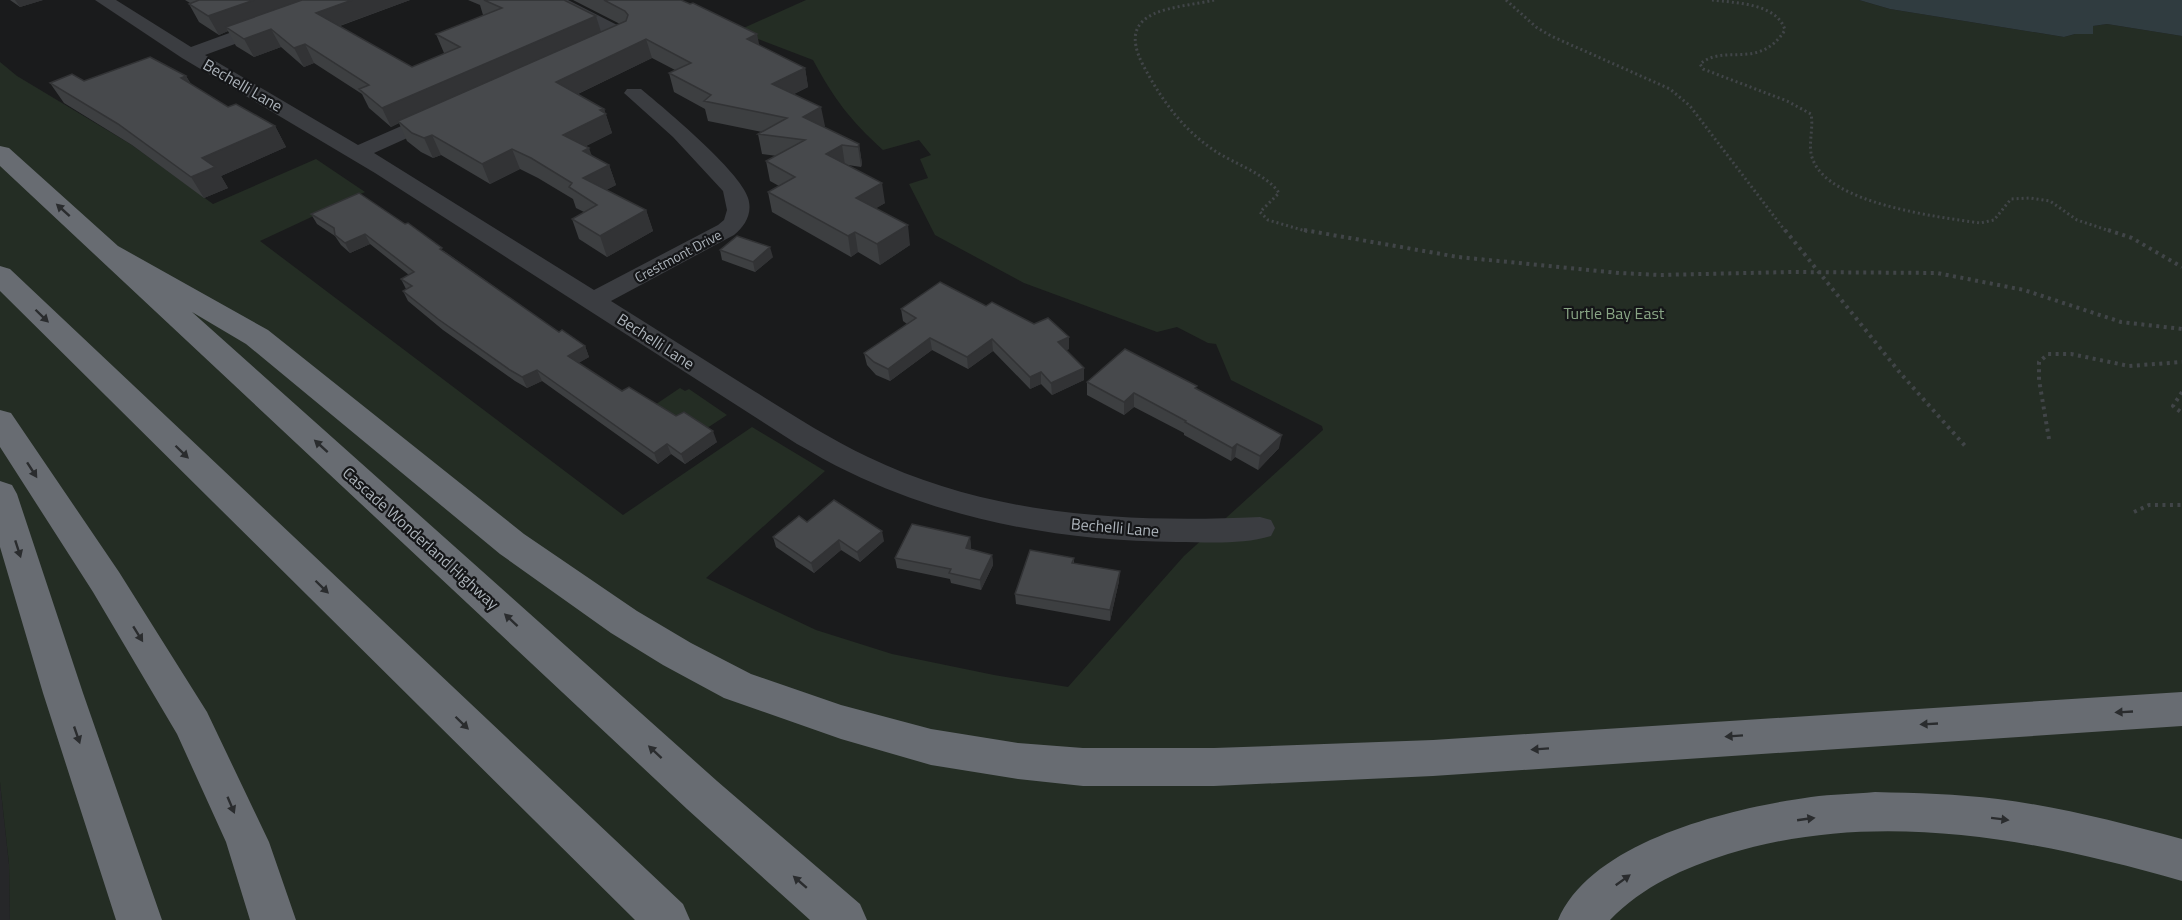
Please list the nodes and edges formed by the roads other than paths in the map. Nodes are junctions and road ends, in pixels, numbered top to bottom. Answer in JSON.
{"nodes":[{"id":1,"x":104,"y":0,"type":"edge"},
{"id":2,"x":336,"y":0,"type":"edge"},
{"id":3,"x":554,"y":0,"type":"edge"},
{"id":4,"x":189,"y":54,"type":"junction"},
{"id":5,"x":579,"y":55,"type":"edge"},
{"id":6,"x":634,"y":93,"type":"dead end"},
{"id":7,"x":459,"y":108,"type":"edge"},
{"id":8,"x":0,"y":153,"type":"edge"},
{"id":9,"x":357,"y":153,"type":"junction"},
{"id":10,"x":106,"y":250,"type":"junction"},
{"id":11,"x":0,"y":275,"type":"edge"},
{"id":12,"x":593,"y":301,"type":"junction"},
{"id":13,"x":0,"y":421,"type":"edge"},
{"id":14,"x":0,"y":494,"type":"edge"},
{"id":15,"x":1260,"y":528,"type":"dead end"},
{"id":16,"x":2182,"y":709,"type":"edge"},
{"id":17,"x":102,"y":808,"type":"junction"},
{"id":18,"x":2182,"y":860,"type":"edge"},
{"id":19,"x":120,"y":920,"type":"edge"},
{"id":20,"x":139,"y":920,"type":"edge"},
{"id":21,"x":273,"y":920,"type":"edge"},
{"id":22,"x":667,"y":920,"type":"edge"},
{"id":23,"x":844,"y":920,"type":"edge"},
{"id":24,"x":1581,"y":920,"type":"edge"}],
"edges":[{"from":1,"to":4,"type":"street","name":"Bechelli Lane"},
{"from":2,"to":4,"type":"street"},
{"from":3,"to":5,"type":"street"},
{"from":4,"to":9,"type":"street","name":"Bechelli Lane"},
{"from":6,"to":12,"type":"street","name":"Crestmont Drive"},
{"from":7,"to":9,"type":"street"},
{"from":10,"to":8,"type":"highway","name":"Cascade Wonderland Highway","one_way":true},
{"from":9,"to":12,"type":"street","name":"Bechelli Lane"},
{"from":16,"to":10,"type":"highway","one_way":true},
{"from":23,"to":10,"type":"highway","name":"Cascade Wonderland Highway","one_way":true},
{"from":11,"to":22,"type":"highway","one_way":true},
{"from":12,"to":15,"type":"street","name":"Bechelli Lane"},
{"from":13,"to":21,"type":"highway","one_way":true},
{"from":14,"to":17,"type":"highway","one_way":true},
{"from":17,"to":19,"type":"highway"},
{"from":17,"to":20,"type":"highway"},
{"from":24,"to":18,"type":"highway","one_way":true}]}
